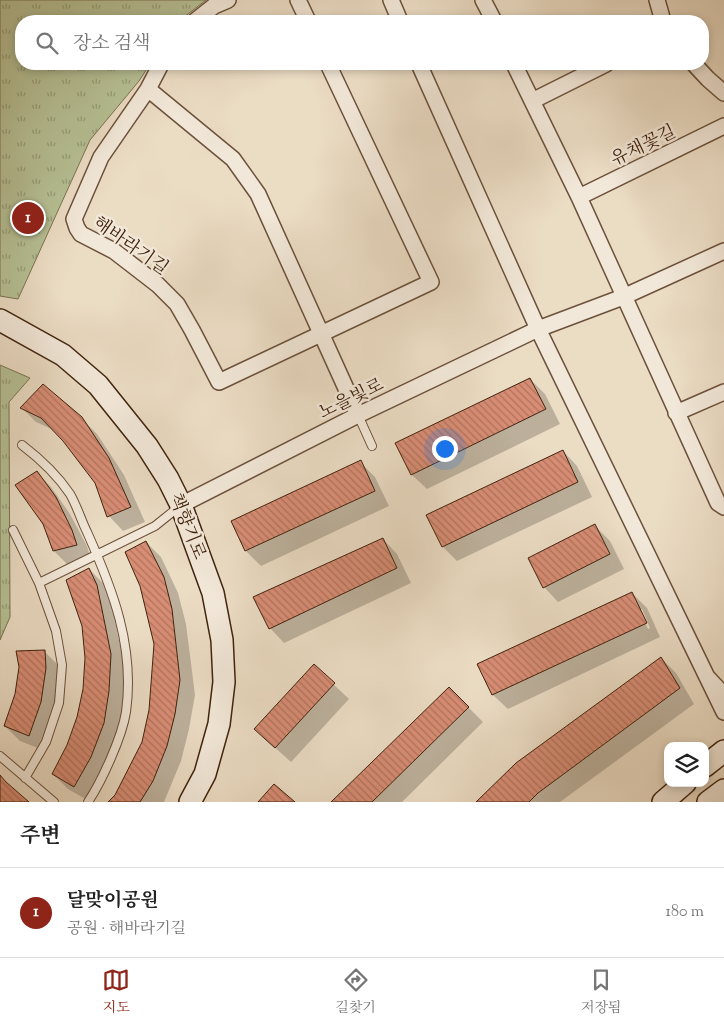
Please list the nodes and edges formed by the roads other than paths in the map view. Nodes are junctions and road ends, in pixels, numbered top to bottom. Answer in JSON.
{"nodes":[{"id":1,"x":228,"y":0,"type":"edge"},
{"id":2,"x":298,"y":0,"type":"edge"},
{"id":3,"x":391,"y":0,"type":"edge"},
{"id":4,"x":483,"y":0,"type":"edge"},
{"id":5,"x":657,"y":0,"type":"edge"},
{"id":6,"x":203,"y":15,"type":"edge"},
{"id":7,"x":305,"y":15,"type":"edge"},
{"id":8,"x":397,"y":15,"type":"edge"},
{"id":9,"x":491,"y":15,"type":"edge"},
{"id":10,"x":661,"y":15,"type":"edge"},
{"id":11,"x":159,"y":70,"type":"edge"},
{"id":12,"x":331,"y":70,"type":"edge"},
{"id":13,"x":422,"y":70,"type":"edge"},
{"id":14,"x":517,"y":70,"type":"edge"},
{"id":15,"x":594,"y":70,"type":"edge"},
{"id":16,"x":700,"y":70,"type":"edge"},
{"id":17,"x":148,"y":89,"type":"junction"},
{"id":18,"x":724,"y":93,"type":"edge"},
{"id":19,"x":532,"y":101,"type":"junction"},
{"id":20,"x":724,"y":126,"type":"edge"},
{"id":21,"x":579,"y":197,"type":"junction"},
{"id":22,"x":724,"y":251,"type":"edge"},
{"id":23,"x":624,"y":297,"type":"junction"},
{"id":24,"x":0,"y":320,"type":"edge"},
{"id":25,"x":538,"y":329,"type":"junction"},
{"id":26,"x":322,"y":334,"type":"junction"},
{"id":27,"x":724,"y":392,"type":"edge"},
{"id":28,"x":676,"y":413,"type":"junction"},
{"id":29,"x":358,"y":415,"type":"junction"},
{"id":30,"x":22,"y":445,"type":"dead end"},
{"id":31,"x":372,"y":446,"type":"dead end"},
{"id":32,"x":182,"y":505,"type":"junction"},
{"id":33,"x":724,"y":507,"type":"edge"},
{"id":34,"x":13,"y":530,"type":"dead end"},
{"id":35,"x":98,"y":555,"type":"junction"},
{"id":36,"x":39,"y":584,"type":"junction"},
{"id":37,"x":707,"y":677,"type":"junction"},
{"id":38,"x":724,"y":695,"type":"edge"},
{"id":39,"x":724,"y":712,"type":"edge"},
{"id":40,"x":0,"y":756,"type":"edge"},
{"id":41,"x":25,"y":778,"type":"junction"},
{"id":42,"x":680,"y":787,"type":"edge"},
{"id":43,"x":724,"y":790,"type":"edge"},
{"id":44,"x":54,"y":802,"type":"edge"},
{"id":45,"x":88,"y":802,"type":"edge"},
{"id":46,"x":190,"y":802,"type":"edge"},
{"id":47,"x":663,"y":802,"type":"edge"},
{"id":48,"x":708,"y":802,"type":"edge"}],
"edges":[{"from":1,"to":6,"type":"street"},
{"from":2,"to":7,"type":"street"},
{"from":3,"to":8,"type":"street"},
{"from":4,"to":9,"type":"street"},
{"from":5,"to":10,"type":"street"},
{"from":11,"to":17,"type":"street","name":"해바라기길"},
{"from":12,"to":26,"type":"street","name":"해바라기길"},
{"from":13,"to":25,"type":"street"},
{"from":14,"to":19,"type":"street"},
{"from":15,"to":19,"type":"street"},
{"from":16,"to":18,"type":"street"},
{"from":17,"to":26,"type":"street"},
{"from":17,"to":26,"type":"street","name":"해바라기길"},
{"from":19,"to":21,"type":"street"},
{"from":20,"to":21,"type":"street","name":"유채꽃길"},
{"from":21,"to":23,"type":"street"},
{"from":22,"to":23,"type":"street"},
{"from":23,"to":25,"type":"street"},
{"from":23,"to":28,"type":"street"},
{"from":24,"to":32,"type":"street","name":"책향기로"},
{"from":25,"to":29,"type":"street","name":"노을빛로"},
{"from":25,"to":37,"type":"street"},
{"from":26,"to":29,"type":"street"},
{"from":27,"to":28,"type":"street"},
{"from":28,"to":33,"type":"street"},
{"from":29,"to":31,"type":"lane"},
{"from":29,"to":32,"type":"street","name":"노을빛로"},
{"from":30,"to":35,"type":"lane"},
{"from":32,"to":35,"type":"lane"},
{"from":32,"to":46,"type":"street","name":"책향기로"},
{"from":34,"to":36,"type":"lane"},
{"from":35,"to":36,"type":"lane"},
{"from":35,"to":45,"type":"lane"},
{"from":36,"to":41,"type":"lane"},
{"from":37,"to":38,"type":"street"},
{"from":37,"to":39,"type":"street"},
{"from":40,"to":41,"type":"lane"},
{"from":41,"to":44,"type":"lane"},
{"from":42,"to":47,"type":"street"},
{"from":43,"to":48,"type":"street"}]}
